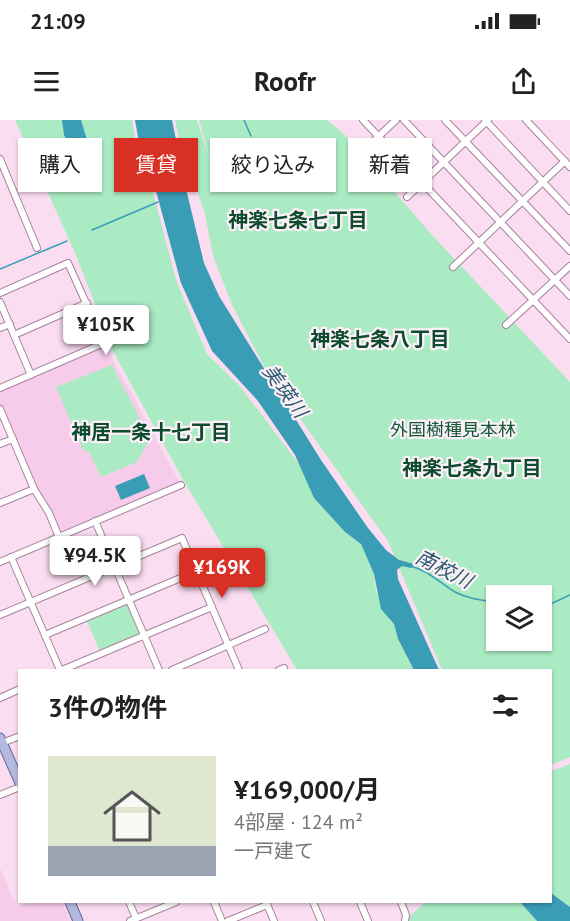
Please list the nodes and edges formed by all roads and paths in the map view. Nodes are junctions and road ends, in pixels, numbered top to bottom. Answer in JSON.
{"nodes":[{"id":1,"x":363,"y":120,"type":"edge"},
{"id":2,"x":396,"y":120,"type":"edge"},
{"id":3,"x":404,"y":120,"type":"edge"},
{"id":4,"x":445,"y":120,"type":"edge"},
{"id":5,"x":487,"y":120,"type":"edge"},
{"id":6,"x":530,"y":122,"type":"edge"},
{"id":7,"x":378,"y":137,"type":"joint"},
{"id":8,"x":466,"y":141,"type":"junction"},
{"id":9,"x":0,"y":159,"type":"edge"},
{"id":10,"x":444,"y":162,"type":"junction"},
{"id":11,"x":567,"y":164,"type":"edge"},
{"id":12,"x":432,"y":173,"type":"edge"},
{"id":13,"x":543,"y":182,"type":"junction"},
{"id":14,"x":411,"y":192,"type":"edge"},
{"id":15,"x":430,"y":192,"type":"edge"},
{"id":16,"x":407,"y":196,"type":"dead end"},
{"id":17,"x":522,"y":201,"type":"junction"},
{"id":18,"x":570,"y":211,"type":"edge"},
{"id":19,"x":501,"y":222,"type":"junction"},
{"id":20,"x":479,"y":243,"type":"junction"},
{"id":21,"x":37,"y":248,"type":"dead end"},
{"id":22,"x":570,"y":251,"type":"edge"},
{"id":23,"x":570,"y":266,"type":"edge"},
{"id":24,"x":453,"y":267,"type":"dead end"},
{"id":25,"x":555,"y":280,"type":"junction"},
{"id":26,"x":0,"y":293,"type":"edge"},
{"id":27,"x":570,"y":296,"type":"edge"},
{"id":28,"x":533,"y":300,"type":"junction"},
{"id":29,"x":0,"y":302,"type":"edge"},
{"id":30,"x":87,"y":303,"type":"junction"},
{"id":31,"x":10,"y":324,"type":"junction"},
{"id":32,"x":506,"y":325,"type":"dead end"},
{"id":33,"x":0,"y":328,"type":"edge"},
{"id":34,"x":14,"y":335,"type":"junction"},
{"id":35,"x":570,"y":339,"type":"edge"},
{"id":36,"x":31,"y":375,"type":"junction"},
{"id":37,"x":0,"y":388,"type":"edge"},
{"id":38,"x":0,"y":409,"type":"edge"},
{"id":39,"x":13,"y":439,"type":"junction"},
{"id":40,"x":0,"y":444,"type":"edge"},
{"id":41,"x":181,"y":485,"type":"dead end"},
{"id":42,"x":34,"y":489,"type":"junction"},
{"id":43,"x":0,"y":503,"type":"edge"},
{"id":44,"x":95,"y":521,"type":"junction"},
{"id":45,"x":59,"y":537,"type":"junction"},
{"id":46,"x":11,"y":557,"type":"junction"},
{"id":47,"x":0,"y":562,"type":"edge"},
{"id":48,"x":115,"y":566,"type":"junction"},
{"id":49,"x":196,"y":571,"type":"junction"},
{"id":50,"x":129,"y":601,"type":"junction"},
{"id":51,"x":30,"y":602,"type":"junction"},
{"id":52,"x":212,"y":607,"type":"junction"},
{"id":53,"x":0,"y":615,"type":"edge"},
{"id":54,"x":265,"y":629,"type":"dead end"},
{"id":55,"x":45,"y":635,"type":"junction"},
{"id":56,"x":144,"y":636,"type":"junction"},
{"id":57,"x":228,"y":645,"type":"junction"},
{"id":58,"x":61,"y":669,"type":"edge"},
{"id":59,"x":63,"y":669,"type":"edge"},
{"id":60,"x":159,"y":669,"type":"edge"},
{"id":61,"x":174,"y":669,"type":"edge"},
{"id":62,"x":239,"y":669,"type":"edge"},
{"id":63,"x":18,"y":690,"type":"edge"},
{"id":64,"x":0,"y":698,"type":"edge"},
{"id":65,"x":18,"y":736,"type":"edge"},
{"id":66,"x":1,"y":740,"type":"edge"},
{"id":67,"x":18,"y":780,"type":"edge"},
{"id":68,"x":18,"y":786,"type":"edge"},
{"id":69,"x":0,"y":795,"type":"edge"},
{"id":70,"x":70,"y":903,"type":"edge"},
{"id":71,"x":129,"y":903,"type":"edge"},
{"id":72,"x":174,"y":903,"type":"edge"},
{"id":73,"x":214,"y":903,"type":"edge"},
{"id":74,"x":266,"y":903,"type":"edge"},
{"id":75,"x":313,"y":903,"type":"edge"},
{"id":76,"x":360,"y":903,"type":"edge"},
{"id":77,"x":401,"y":903,"type":"edge"},
{"id":78,"x":133,"y":920,"type":"edge"},
{"id":79,"x":78,"y":921,"type":"edge"},
{"id":80,"x":222,"y":921,"type":"edge"},
{"id":81,"x":228,"y":921,"type":"edge"},
{"id":82,"x":274,"y":921,"type":"edge"},
{"id":83,"x":321,"y":921,"type":"edge"},
{"id":84,"x":368,"y":921,"type":"edge"},
{"id":85,"x":405,"y":921,"type":"edge"}],
"edges":[{"from":1,"to":7,"type":"street"},
{"from":2,"to":7,"type":"street"},
{"from":3,"to":10,"type":"street"},
{"from":4,"to":8,"type":"street"},
{"from":5,"to":8,"type":"street"},
{"from":5,"to":13,"type":"street"},
{"from":6,"to":11,"type":"street"},
{"from":8,"to":10,"type":"street"},
{"from":8,"to":17,"type":"street"},
{"from":9,"to":21,"type":"street"},
{"from":10,"to":12,"type":"street"},
{"from":10,"to":19,"type":"street"},
{"from":11,"to":13,"type":"street"},
{"from":13,"to":17,"type":"street"},
{"from":13,"to":18,"type":"street"},
{"from":14,"to":16,"type":"street"},
{"from":15,"to":20,"type":"street"},
{"from":17,"to":19,"type":"street"},
{"from":17,"to":22,"type":"street"},
{"from":19,"to":20,"type":"street"},
{"from":19,"to":25,"type":"street"},
{"from":20,"to":24,"type":"street"},
{"from":20,"to":28,"type":"street"},
{"from":23,"to":25,"type":"street"},
{"from":25,"to":27,"type":"street"},
{"from":25,"to":28,"type":"street"},
{"from":26,"to":30,"type":"street"},
{"from":28,"to":32,"type":"street"},
{"from":28,"to":35,"type":"street"},
{"from":29,"to":31,"type":"street"},
{"from":30,"to":34,"type":"street"},
{"from":30,"to":36,"type":"street"},
{"from":31,"to":33,"type":"street"},
{"from":31,"to":34,"type":"street"},
{"from":34,"to":36,"type":"street"},
{"from":36,"to":37,"type":"street"},
{"from":38,"to":39,"type":"street"},
{"from":39,"to":40,"type":"street"},
{"from":39,"to":42,"type":"street"},
{"from":41,"to":44,"type":"street"},
{"from":42,"to":43,"type":"street"},
{"from":42,"to":45,"type":"street"},
{"from":44,"to":45,"type":"street"},
{"from":44,"to":48,"type":"street"},
{"from":45,"to":46,"type":"street"},
{"from":46,"to":47,"type":"street"},
{"from":46,"to":51,"type":"street"},
{"from":48,"to":49,"type":"street"},
{"from":48,"to":50,"type":"street"},
{"from":48,"to":51,"type":"street"},
{"from":49,"to":50,"type":"street"},
{"from":49,"to":52,"type":"street"},
{"from":50,"to":55,"type":"street"},
{"from":50,"to":56,"type":"street"},
{"from":51,"to":53,"type":"street"},
{"from":51,"to":55,"type":"street"},
{"from":52,"to":56,"type":"street"},
{"from":52,"to":57,"type":"street"},
{"from":54,"to":57,"type":"street"},
{"from":55,"to":58,"type":"street"},
{"from":56,"to":59,"type":"street"},
{"from":56,"to":60,"type":"street"},
{"from":57,"to":61,"type":"street"},
{"from":57,"to":62,"type":"street"},
{"from":63,"to":64,"type":"street"},
{"from":65,"to":66,"type":"street"},
{"from":66,"to":67,"type":"main road"},
{"from":68,"to":69,"type":"street"},
{"from":70,"to":79,"type":"main road"},
{"from":71,"to":78,"type":"street"},
{"from":72,"to":78,"type":"street"},
{"from":73,"to":80,"type":"street"},
{"from":74,"to":81,"type":"street"},
{"from":74,"to":82,"type":"street"},
{"from":75,"to":83,"type":"street"},
{"from":76,"to":84,"type":"street"},
{"from":77,"to":85,"type":"street"}]}
